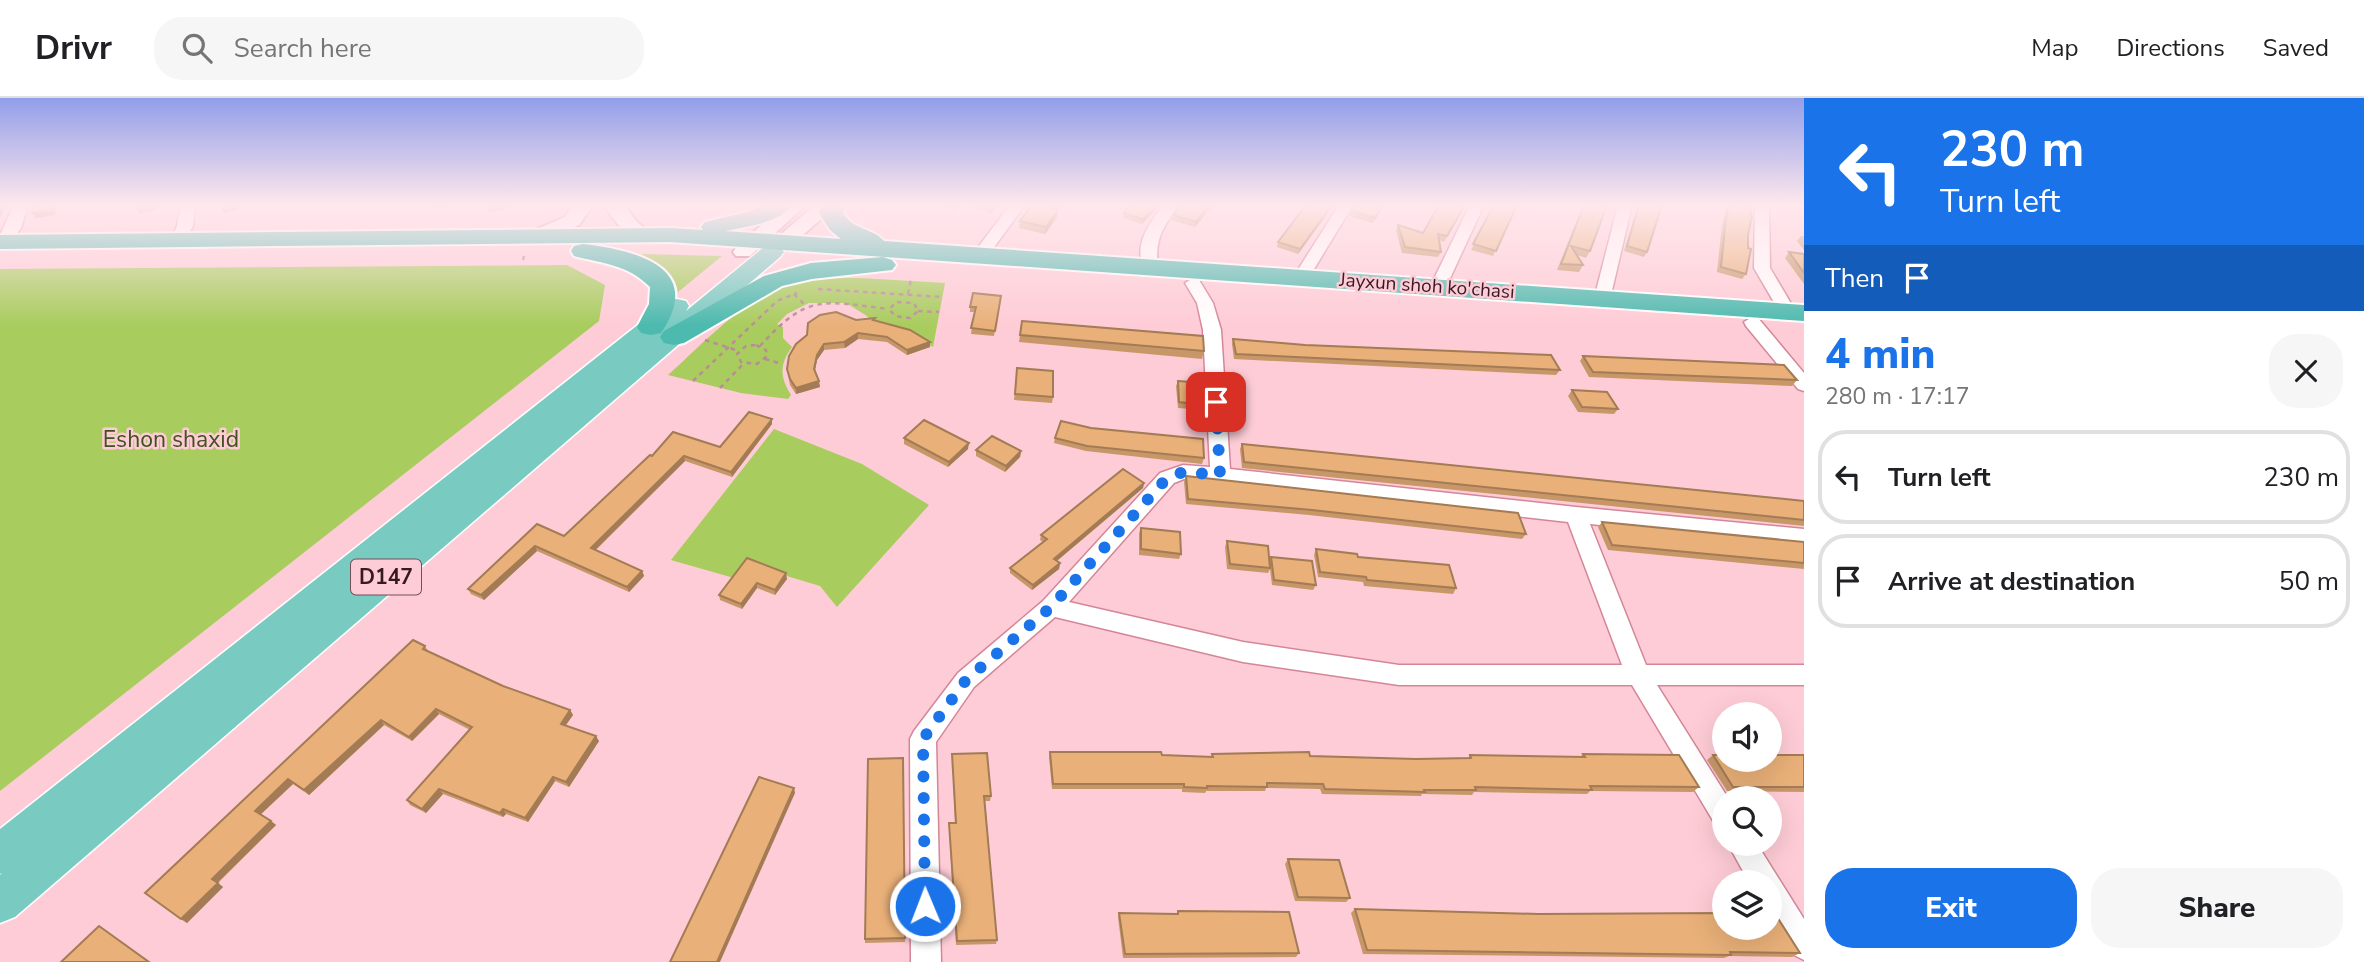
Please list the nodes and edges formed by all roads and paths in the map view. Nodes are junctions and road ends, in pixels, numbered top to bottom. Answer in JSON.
{"nodes":[{"id":1,"x":21,"y":245,"type":"edge"},
{"id":2,"x":365,"y":245,"type":"edge"},
{"id":3,"x":535,"y":245,"type":"edge"},
{"id":4,"x":564,"y":245,"type":"edge"},
{"id":5,"x":758,"y":245,"type":"edge"},
{"id":6,"x":872,"y":245,"type":"edge"},
{"id":7,"x":988,"y":245,"type":"edge"},
{"id":8,"x":1146,"y":245,"type":"edge"},
{"id":9,"x":1322,"y":245,"type":"edge"},
{"id":10,"x":1458,"y":245,"type":"edge"},
{"id":11,"x":1615,"y":245,"type":"edge"},
{"id":12,"x":1762,"y":245,"type":"edge"},
{"id":13,"x":1,"y":246,"type":"edge"},
{"id":14,"x":764,"y":246,"type":"junction"},
{"id":15,"x":528,"y":250,"type":"junction"},
{"id":16,"x":570,"y":250,"type":"junction"},
{"id":17,"x":981,"y":254,"type":"junction"},
{"id":18,"x":913,"y":264,"type":"junction"},
{"id":19,"x":1150,"y":265,"type":"junction"},
{"id":20,"x":1303,"y":276,"type":"junction"},
{"id":21,"x":1193,"y":283,"type":"junction"},
{"id":22,"x":785,"y":285,"type":"dead end"},
{"id":23,"x":1438,"y":287,"type":"junction"},
{"id":24,"x":811,"y":289,"type":"dead end"},
{"id":25,"x":803,"y":292,"type":"dead end"},
{"id":26,"x":794,"y":294,"type":"junction"},
{"id":27,"x":907,"y":295,"type":"junction"},
{"id":28,"x":942,"y":297,"type":"dead end"},
{"id":29,"x":1602,"y":299,"type":"junction"},
{"id":30,"x":906,"y":301,"type":"junction"},
{"id":31,"x":807,"y":306,"type":"junction"},
{"id":32,"x":889,"y":309,"type":"junction"},
{"id":33,"x":918,"y":311,"type":"junction"},
{"id":34,"x":939,"y":312,"type":"dead end"},
{"id":35,"x":1799,"y":317,"type":"edge"},
{"id":36,"x":1752,"y":323,"type":"junction"},
{"id":37,"x":677,"y":335,"type":"junction"},
{"id":38,"x":760,"y":346,"type":"junction"},
{"id":39,"x":728,"y":347,"type":"junction"},
{"id":40,"x":739,"y":351,"type":"junction"},
{"id":41,"x":765,"y":359,"type":"junction"},
{"id":42,"x":744,"y":363,"type":"junction"},
{"id":43,"x":782,"y":364,"type":"dead end"},
{"id":44,"x":693,"y":381,"type":"dead end"},
{"id":45,"x":1804,"y":386,"type":"edge"},
{"id":46,"x":720,"y":388,"type":"dead end"},
{"id":47,"x":1220,"y":475,"type":"junction"},
{"id":48,"x":1576,"y":515,"type":"junction"},
{"id":49,"x":1804,"y":537,"type":"edge"},
{"id":50,"x":1051,"y":607,"type":"junction"},
{"id":51,"x":1637,"y":673,"type":"junction"},
{"id":52,"x":1804,"y":675,"type":"edge"},
{"id":53,"x":1712,"y":795,"type":"edge"},
{"id":54,"x":0,"y":854,"type":"edge"},
{"id":55,"x":0,"y":902,"type":"edge"},
{"id":56,"x":1782,"y":910,"type":"edge"},
{"id":57,"x":1804,"y":945,"type":"edge"},
{"id":58,"x":926,"y":962,"type":"edge"}],
"edges":[{"from":1,"to":13,"type":"highway","name":"Jayxun shoh ko'chasi"},
{"from":2,"to":15,"type":"highway","name":"Jayxun shoh ko'chasi"},
{"from":3,"to":15,"type":"main road"},
{"from":4,"to":15,"type":"highway","name":"Jayxun shoh ko'chasi"},
{"from":5,"to":14,"type":"highway","name":"Jayxun shoh ko'chasi"},
{"from":6,"to":18,"type":"highway"},
{"from":7,"to":17,"type":"street"},
{"from":8,"to":19,"type":"street"},
{"from":9,"to":20,"type":"street"},
{"from":10,"to":23,"type":"street"},
{"from":11,"to":29,"type":"street"},
{"from":12,"to":35,"type":"street"},
{"from":13,"to":16,"type":"highway","name":"Jayxun shoh ko'chasi"},
{"from":14,"to":16,"type":"highway","name":"Jayxun shoh ko'chasi"},
{"from":14,"to":18,"type":"highway","name":"Jayxun shoh ko'chasi"},
{"from":14,"to":37,"type":"main road","number":"D147"},
{"from":16,"to":37,"type":"highway"},
{"from":17,"to":18,"type":"highway","name":"Jayxun shoh ko'chasi"},
{"from":17,"to":19,"type":"highway","name":"Jayxun shoh ko'chasi"},
{"from":18,"to":21,"type":"highway","name":"Jayxun shoh ko'chasi"},
{"from":18,"to":27,"type":"path"},
{"from":18,"to":37,"type":"highway"},
{"from":19,"to":20,"type":"highway","name":"Jayxun shoh ko'chasi"},
{"from":20,"to":23,"type":"highway","name":"Jayxun shoh ko'chasi"},
{"from":21,"to":36,"type":"highway","name":"Jayxun shoh ko'chasi"},
{"from":21,"to":47,"type":"street"},
{"from":22,"to":26,"type":"path"},
{"from":23,"to":29,"type":"highway","name":"Jayxun shoh ko'chasi"},
{"from":24,"to":27,"type":"path"},
{"from":25,"to":26,"type":"path"},
{"from":26,"to":31,"type":"path"},
{"from":26,"to":39,"type":"path"},
{"from":27,"to":28,"type":"path"},
{"from":27,"to":30,"type":"path"},
{"from":29,"to":35,"type":"highway","name":"Jayxun shoh ko'chasi"},
{"from":30,"to":32,"type":"path"},
{"from":30,"to":33,"type":"path"},
{"from":31,"to":32,"type":"path"},
{"from":31,"to":38,"type":"path"},
{"from":32,"to":33,"type":"path"},
{"from":33,"to":34,"type":"path"},
{"from":35,"to":36,"type":"highway","name":"Jayxun shoh ko'chasi"},
{"from":36,"to":45,"type":"street"},
{"from":37,"to":39,"type":"path"},
{"from":37,"to":54,"type":"main road","number":"D147"},
{"from":37,"to":55,"type":"main road","number":"D147"},
{"from":38,"to":40,"type":"path"},
{"from":38,"to":41,"type":"path"},
{"from":39,"to":40,"type":"path"},
{"from":39,"to":44,"type":"path"},
{"from":40,"to":42,"type":"path"},
{"from":41,"to":42,"type":"path"},
{"from":41,"to":43,"type":"path"},
{"from":42,"to":46,"type":"path"},
{"from":47,"to":48,"type":"street"},
{"from":47,"to":50,"type":"street"},
{"from":48,"to":49,"type":"street"},
{"from":48,"to":51,"type":"street"},
{"from":50,"to":51,"type":"street"},
{"from":50,"to":58,"type":"street"},
{"from":51,"to":52,"type":"street"},
{"from":51,"to":53,"type":"street"},
{"from":56,"to":57,"type":"street"}]}
